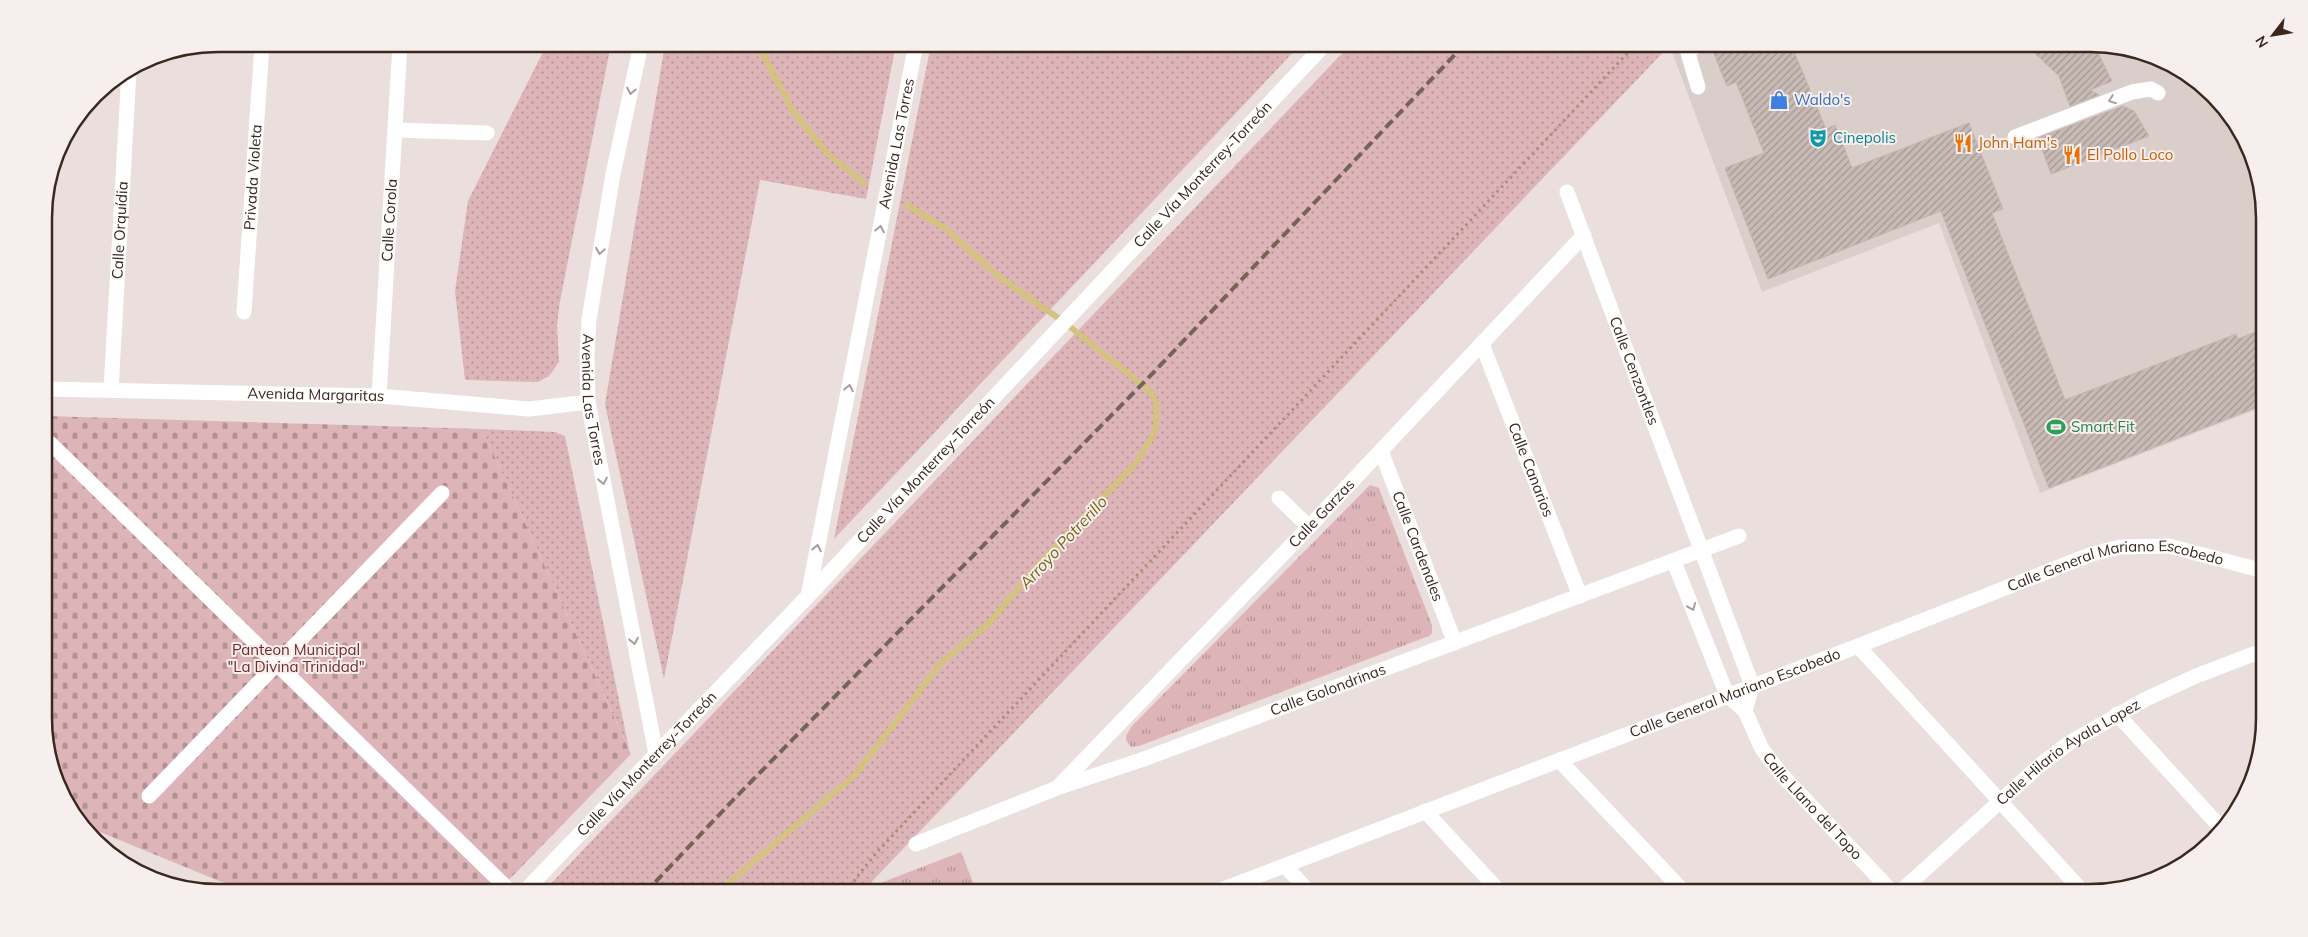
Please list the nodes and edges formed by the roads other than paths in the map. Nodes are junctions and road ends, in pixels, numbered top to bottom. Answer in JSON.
{"nodes":[{"id":1,"x":261,"y":52,"type":"edge"},
{"id":2,"x":400,"y":52,"type":"edge"},
{"id":3,"x":639,"y":52,"type":"edge"},
{"id":4,"x":914,"y":52,"type":"edge"},
{"id":5,"x":1318,"y":52,"type":"edge"},
{"id":6,"x":1689,"y":52,"type":"edge"},
{"id":7,"x":129,"y":80,"type":"edge"},
{"id":8,"x":1698,"y":87,"type":"dead end"},
{"id":9,"x":2158,"y":93,"type":"dead end"},
{"id":10,"x":395,"y":130,"type":"junction"},
{"id":11,"x":487,"y":133,"type":"dead end"},
{"id":12,"x":2016,"y":137,"type":"dead end"},
{"id":13,"x":1566,"y":192,"type":"dead end"},
{"id":14,"x":1584,"y":235,"type":"junction"},
{"id":15,"x":244,"y":312,"type":"dead end"},
{"id":16,"x":1482,"y":344,"type":"junction"},
{"id":17,"x":53,"y":389,"type":"edge"},
{"id":18,"x":111,"y":390,"type":"junction"},
{"id":19,"x":379,"y":396,"type":"junction"},
{"id":20,"x":588,"y":402,"type":"junction"},
{"id":21,"x":53,"y":445,"type":"edge"},
{"id":22,"x":1381,"y":451,"type":"junction"},
{"id":23,"x":442,"y":493,"type":"dead end"},
{"id":24,"x":1279,"y":498,"type":"dead end"},
{"id":25,"x":1309,"y":527,"type":"junction"},
{"id":26,"x":1740,"y":536,"type":"dead end"},
{"id":27,"x":1702,"y":551,"type":"junction"},
{"id":28,"x":1674,"y":562,"type":"junction"},
{"id":29,"x":2256,"y":569,"type":"edge"},
{"id":30,"x":808,"y":596,"type":"junction"},
{"id":31,"x":1580,"y":596,"type":"junction"},
{"id":32,"x":1455,"y":643,"type":"junction"},
{"id":33,"x":1858,"y":646,"type":"junction"},
{"id":34,"x":2256,"y":657,"type":"edge"},
{"id":35,"x":277,"y":664,"type":"junction"},
{"id":36,"x":1752,"y":685,"type":"junction"},
{"id":37,"x":1727,"y":695,"type":"junction"},
{"id":38,"x":1745,"y":710,"type":"junction"},
{"id":39,"x":2117,"y":714,"type":"junction"},
{"id":40,"x":656,"y":754,"type":"junction"},
{"id":41,"x":1558,"y":760,"type":"junction"},
{"id":42,"x":1057,"y":788,"type":"junction"},
{"id":43,"x":149,"y":796,"type":"dead end"},
{"id":44,"x":2000,"y":801,"type":"junction"},
{"id":45,"x":1425,"y":811,"type":"junction"},
{"id":46,"x":2217,"y":824,"type":"edge"},
{"id":47,"x":916,"y":844,"type":"dead end"},
{"id":48,"x":1285,"y":866,"type":"junction"},
{"id":49,"x":503,"y":884,"type":"edge"},
{"id":50,"x":533,"y":884,"type":"edge"},
{"id":51,"x":1236,"y":884,"type":"edge"},
{"id":52,"x":1302,"y":884,"type":"edge"},
{"id":53,"x":1493,"y":884,"type":"edge"},
{"id":54,"x":1676,"y":884,"type":"edge"},
{"id":55,"x":1885,"y":884,"type":"edge"},
{"id":56,"x":1908,"y":884,"type":"edge"},
{"id":57,"x":2076,"y":884,"type":"edge"}],
"edges":[{"from":1,"to":15,"type":"street","name":"Privada Violeta"},
{"from":2,"to":10,"type":"street","name":"Calle Corola"},
{"from":3,"to":20,"type":"street","name":"Avenida Las Torres","one_way":true},
{"from":30,"to":4,"type":"street","name":"Avenida Las Torres","one_way":true},
{"from":5,"to":30,"type":"street","name":"Calle Vía Monterrey-Torreón"},
{"from":6,"to":8,"type":"street"},
{"from":7,"to":18,"type":"street","name":"Calle Orquídia"},
{"from":9,"to":12,"type":"street","one_way":true},
{"from":10,"to":11,"type":"street"},
{"from":10,"to":19,"type":"street","name":"Calle Corola"},
{"from":13,"to":14,"type":"street","name":"Calle Cenzontles"},
{"from":14,"to":16,"type":"street","name":"Calle Garzas"},
{"from":14,"to":27,"type":"street","name":"Calle Cenzontles"},
{"from":16,"to":22,"type":"street","name":"Calle Garzas"},
{"from":16,"to":31,"type":"street","name":"Calle Canarios"},
{"from":17,"to":18,"type":"street","name":"Avenida Margaritas"},
{"from":18,"to":19,"type":"street","name":"Avenida Margaritas"},
{"from":19,"to":20,"type":"street","name":"Avenida Margaritas"},
{"from":20,"to":40,"type":"street","name":"Avenida Las Torres","one_way":true},
{"from":21,"to":35,"type":"street"},
{"from":22,"to":25,"type":"street","name":"Calle Garzas"},
{"from":22,"to":32,"type":"street","name":"Calle Cardenales"},
{"from":23,"to":35,"type":"street"},
{"from":24,"to":25,"type":"street"},
{"from":25,"to":42,"type":"street","name":"Calle Garzas"},
{"from":26,"to":27,"type":"street","name":"Calle Golondrinas"},
{"from":27,"to":28,"type":"street","name":"Calle Golondrinas"},
{"from":27,"to":36,"type":"street","name":"Calle Cenzontles"},
{"from":28,"to":31,"type":"street","name":"Calle Golondrinas"},
{"from":28,"to":37,"type":"street","one_way":true},
{"from":29,"to":33,"type":"street","name":"Calle General Mariano Escobedo"},
{"from":30,"to":40,"type":"street","name":"Calle Vía Monterrey-Torreón"},
{"from":31,"to":32,"type":"street","name":"Calle Golondrinas"},
{"from":32,"to":42,"type":"street","name":"Calle Golondrinas"},
{"from":33,"to":36,"type":"street","name":"Calle General Mariano Escobedo"},
{"from":33,"to":44,"type":"street"},
{"from":34,"to":39,"type":"street","name":"Calle Hilario Ayala Lopez"},
{"from":35,"to":43,"type":"street"},
{"from":35,"to":49,"type":"street"},
{"from":36,"to":37,"type":"street","name":"Calle General Mariano Escobedo"},
{"from":36,"to":38,"type":"street"},
{"from":37,"to":38,"type":"street","name":"Calle Llano del Topo"},
{"from":37,"to":41,"type":"street","name":"Calle General Mariano Escobedo"},
{"from":38,"to":55,"type":"street","name":"Calle Llano del Topo"},
{"from":39,"to":44,"type":"street","name":"Calle Hilario Ayala Lopez"},
{"from":39,"to":46,"type":"street"},
{"from":40,"to":50,"type":"street","name":"Calle Vía Monterrey-Torreón"},
{"from":41,"to":45,"type":"street","name":"Calle General Mariano Escobedo"},
{"from":41,"to":54,"type":"street"},
{"from":42,"to":47,"type":"street","name":"Calle Golondrinas"},
{"from":44,"to":56,"type":"street","name":"Calle Hilario Ayala Lopez"},
{"from":44,"to":57,"type":"street"},
{"from":45,"to":48,"type":"street","name":"Calle General Mariano Escobedo"},
{"from":45,"to":53,"type":"street"},
{"from":48,"to":51,"type":"street","name":"Calle General Mariano Escobedo"},
{"from":48,"to":52,"type":"street"}]}
